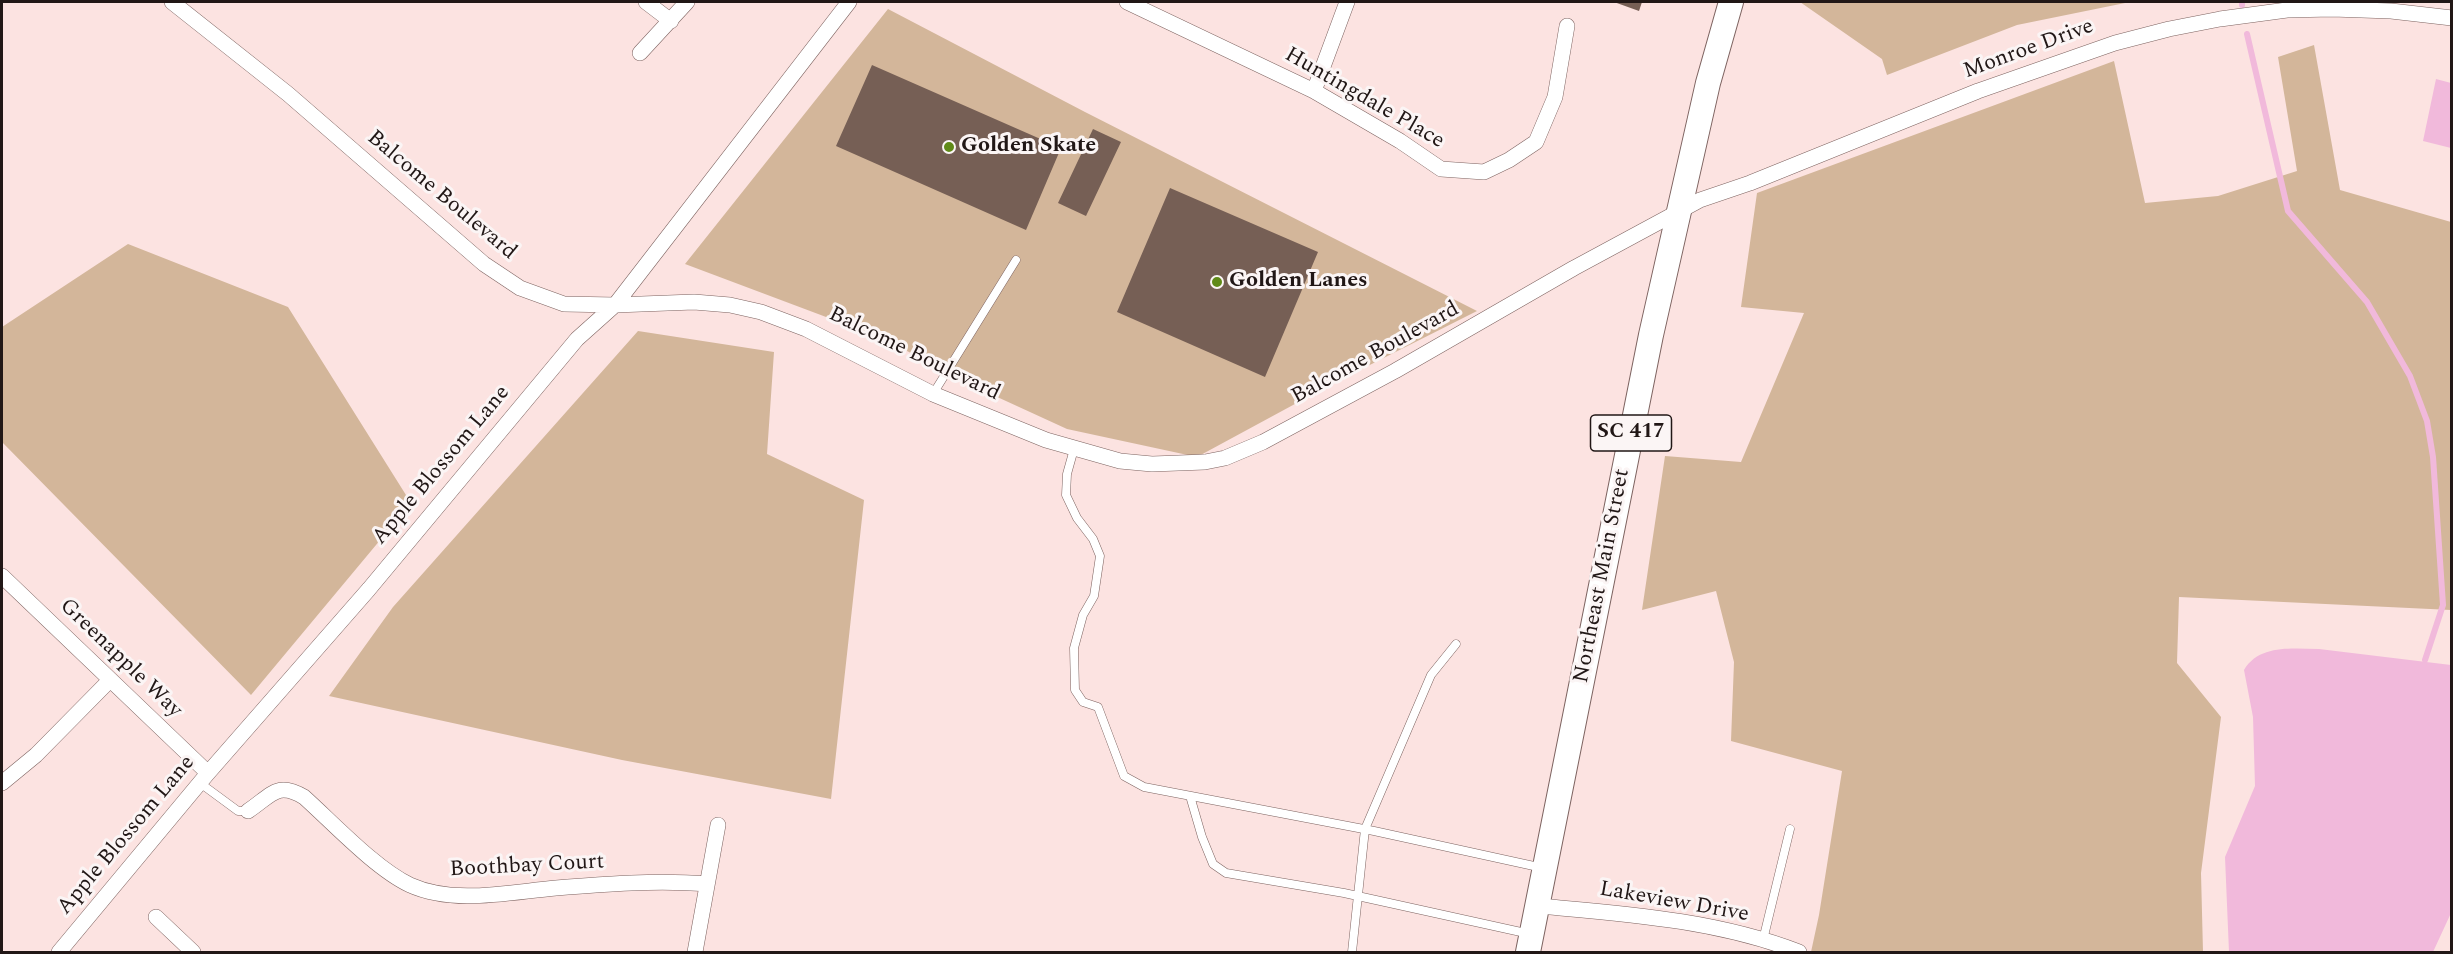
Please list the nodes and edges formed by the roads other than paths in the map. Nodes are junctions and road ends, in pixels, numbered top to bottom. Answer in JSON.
{"nodes":[{"id":1,"x":172,"y":2,"type":"edge"},
{"id":2,"x":646,"y":2,"type":"edge"},
{"id":3,"x":687,"y":2,"type":"edge"},
{"id":4,"x":849,"y":2,"type":"edge"},
{"id":5,"x":1127,"y":2,"type":"edge"},
{"id":6,"x":1347,"y":2,"type":"edge"},
{"id":7,"x":1731,"y":2,"type":"edge"},
{"id":8,"x":2319,"y":5,"type":"edge"},
{"id":9,"x":2451,"y":18,"type":"edge"},
{"id":10,"x":671,"y":21,"type":"junction"},
{"id":11,"x":1567,"y":26,"type":"dead end"},
{"id":12,"x":640,"y":53,"type":"dead end"},
{"id":13,"x":1314,"y":92,"type":"junction"},
{"id":14,"x":1677,"y":214,"type":"junction"},
{"id":15,"x":1016,"y":260,"type":"dead end"},
{"id":16,"x":615,"y":305,"type":"junction"},
{"id":17,"x":933,"y":394,"type":"junction"},
{"id":18,"x":1074,"y":449,"type":"junction"},
{"id":19,"x":2,"y":576,"type":"edge"},
{"id":20,"x":1456,"y":644,"type":"dead end"},
{"id":21,"x":109,"y":681,"type":"junction"},
{"id":22,"x":204,"y":778,"type":"junction"},
{"id":23,"x":2,"y":783,"type":"edge"},
{"id":24,"x":1190,"y":796,"type":"junction"},
{"id":25,"x":248,"y":811,"type":"joint"},
{"id":26,"x":718,"y":825,"type":"dead end"},
{"id":27,"x":1365,"y":829,"type":"junction"},
{"id":28,"x":1791,"y":829,"type":"dead end"},
{"id":29,"x":1546,"y":868,"type":"junction"},
{"id":30,"x":707,"y":884,"type":"junction"},
{"id":31,"x":1357,"y":896,"type":"junction"},
{"id":32,"x":1539,"y":906,"type":"junction"},
{"id":33,"x":156,"y":917,"type":"dead end"},
{"id":34,"x":1762,"y":941,"type":"junction"},
{"id":35,"x":1530,"y":943,"type":"edge"},
{"id":36,"x":59,"y":952,"type":"edge"},
{"id":37,"x":194,"y":952,"type":"edge"},
{"id":38,"x":695,"y":952,"type":"edge"},
{"id":39,"x":1352,"y":952,"type":"edge"},
{"id":40,"x":1800,"y":952,"type":"edge"}],
"edges":[{"from":1,"to":16,"type":"street","name":"Balcome Boulevard"},
{"from":2,"to":10,"type":"street"},
{"from":3,"to":10,"type":"street"},
{"from":4,"to":16,"type":"street","name":"Apple Blossom Lane"},
{"from":5,"to":13,"type":"street","name":"Huntingdale Place"},
{"from":6,"to":13,"type":"street"},
{"from":7,"to":14,"type":"main road","name":"Northeast Main Street","number":"SC 417"},
{"from":8,"to":9,"type":"street","name":"Monroe Drive"},
{"from":8,"to":14,"type":"street","name":"Monroe Drive"},
{"from":10,"to":12,"type":"street"},
{"from":11,"to":13,"type":"street","name":"Huntingdale Place"},
{"from":14,"to":18,"type":"street","name":"Balcome Boulevard"},
{"from":14,"to":29,"type":"main road","name":"Northeast Main Street","number":"SC 417"},
{"from":15,"to":17,"type":"lane"},
{"from":16,"to":17,"type":"street","name":"Balcome Boulevard"},
{"from":16,"to":22,"type":"street","name":"Apple Blossom Lane"},
{"from":17,"to":18,"type":"street","name":"Balcome Boulevard"},
{"from":18,"to":24,"type":"lane"},
{"from":19,"to":21,"type":"street","name":"Greenapple Way"},
{"from":20,"to":27,"type":"lane"},
{"from":21,"to":22,"type":"street","name":"Greenapple Way"},
{"from":21,"to":23,"type":"street"},
{"from":22,"to":25,"type":"lane"},
{"from":22,"to":36,"type":"street","name":"Apple Blossom Lane"},
{"from":24,"to":27,"type":"lane"},
{"from":24,"to":31,"type":"lane"},
{"from":25,"to":30,"type":"street","name":"Boothbay Court"},
{"from":26,"to":30,"type":"street"},
{"from":27,"to":29,"type":"lane"},
{"from":27,"to":31,"type":"lane"},
{"from":28,"to":34,"type":"lane"},
{"from":29,"to":32,"type":"main road","name":"Northeast Main Street","number":"SC 417"},
{"from":30,"to":38,"type":"street"},
{"from":31,"to":35,"type":"lane"},
{"from":31,"to":39,"type":"lane"},
{"from":32,"to":34,"type":"street","name":"Lakeview Drive"},
{"from":32,"to":35,"type":"main road","number":"SC 417"},
{"from":33,"to":37,"type":"street"},
{"from":34,"to":40,"type":"street","name":"Lakeview Drive"}]}
